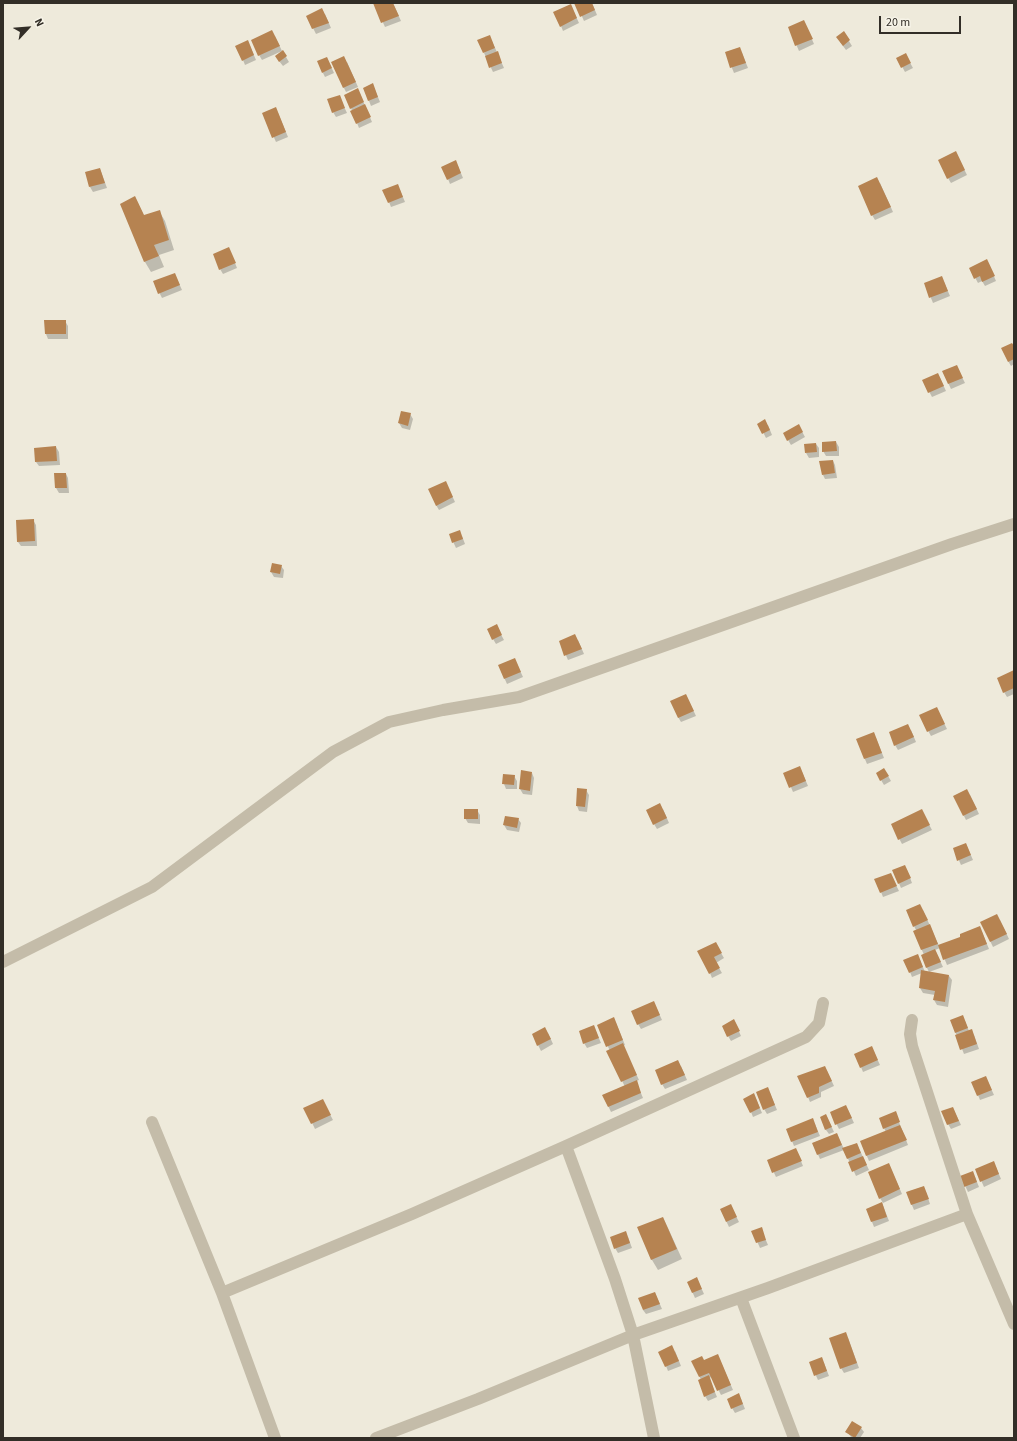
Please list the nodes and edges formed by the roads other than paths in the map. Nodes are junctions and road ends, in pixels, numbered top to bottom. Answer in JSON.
{"nodes":[{"id":1,"x":1014,"y":524,"type":"edge"},
{"id":2,"x":3,"y":962,"type":"edge"},
{"id":3,"x":823,"y":1003,"type":"dead end"},
{"id":4,"x":912,"y":1020,"type":"dead end"},
{"id":5,"x":152,"y":1122,"type":"dead end"},
{"id":6,"x":566,"y":1146,"type":"junction"},
{"id":7,"x":966,"y":1214,"type":"junction"},
{"id":8,"x":222,"y":1293,"type":"junction"},
{"id":9,"x":741,"y":1298,"type":"junction"},
{"id":10,"x":1014,"y":1324,"type":"edge"},
{"id":11,"x":633,"y":1335,"type":"junction"},
{"id":12,"x":275,"y":1438,"type":"edge"},
{"id":13,"x":376,"y":1438,"type":"edge"},
{"id":14,"x":654,"y":1438,"type":"edge"},
{"id":15,"x":794,"y":1438,"type":"edge"}],
"edges":[{"from":1,"to":2,"type":"street"},
{"from":3,"to":6,"type":"street"},
{"from":4,"to":7,"type":"street"},
{"from":5,"to":8,"type":"street"},
{"from":6,"to":8,"type":"street"},
{"from":6,"to":11,"type":"street"},
{"from":7,"to":9,"type":"street"},
{"from":7,"to":10,"type":"street"},
{"from":8,"to":12,"type":"street"},
{"from":9,"to":11,"type":"street"},
{"from":9,"to":15,"type":"street"},
{"from":11,"to":13,"type":"street"},
{"from":11,"to":14,"type":"street"}]}
